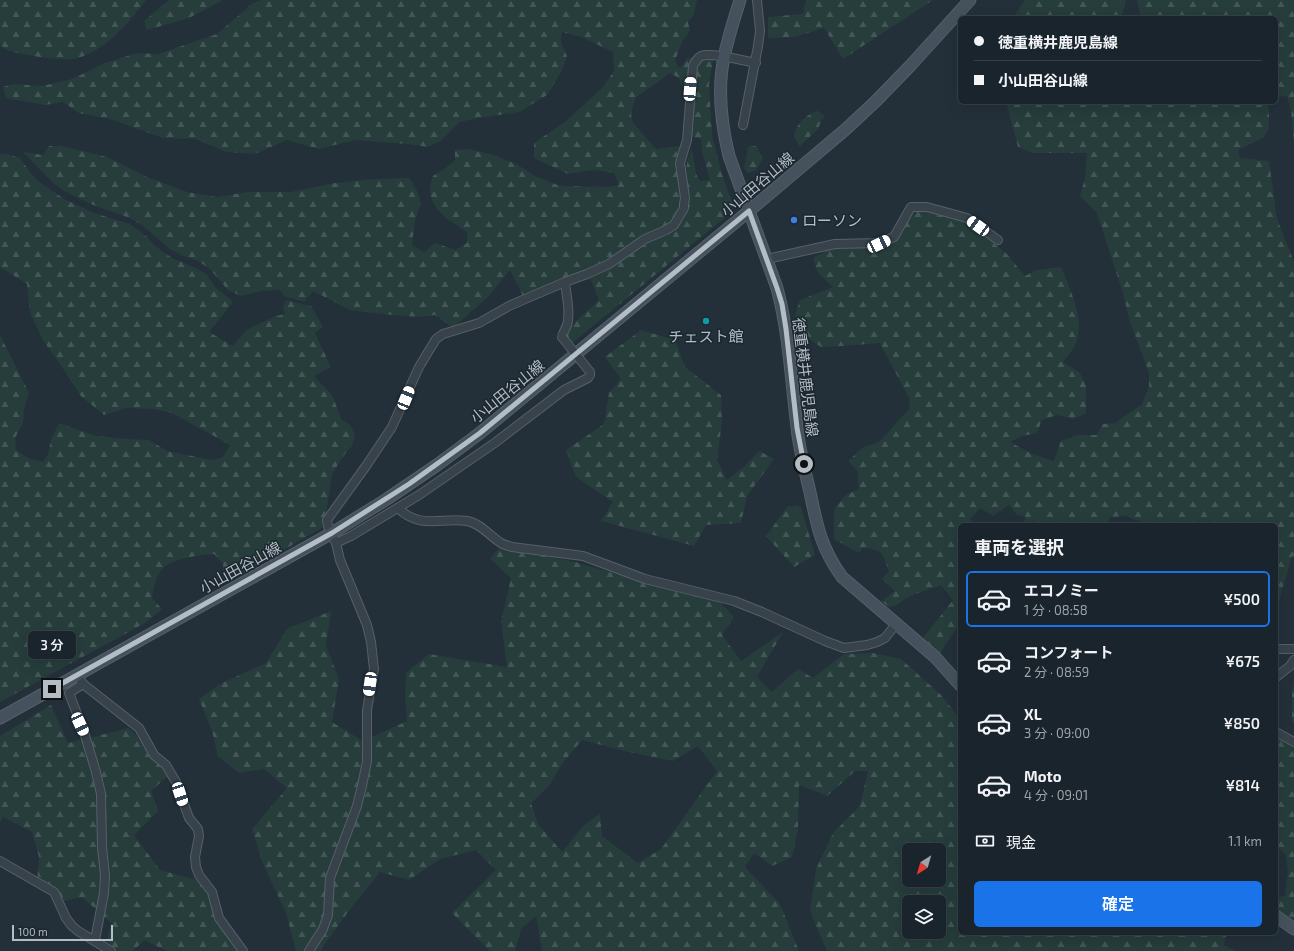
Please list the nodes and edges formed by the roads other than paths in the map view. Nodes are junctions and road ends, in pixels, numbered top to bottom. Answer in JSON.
{"nodes":[{"id":1,"x":740,"y":0,"type":"edge"},
{"id":2,"x":757,"y":0,"type":"edge"},
{"id":3,"x":970,"y":0,"type":"edge"},
{"id":4,"x":724,"y":57,"type":"junction"},
{"id":5,"x":756,"y":63,"type":"junction"},
{"id":6,"x":743,"y":124,"type":"dead end"},
{"id":7,"x":749,"y":211,"type":"junction"},
{"id":8,"x":998,"y":240,"type":"dead end"},
{"id":9,"x":767,"y":259,"type":"junction"},
{"id":10,"x":565,"y":282,"type":"junction"},
{"id":11,"x":398,"y":508,"type":"junction"},
{"id":12,"x":334,"y":538,"type":"junction"},
{"id":13,"x":896,"y":624,"type":"junction"},
{"id":14,"x":1278,"y":649,"type":"edge"},
{"id":15,"x":1294,"y":649,"type":"edge"},
{"id":16,"x":1294,"y":660,"type":"edge"},
{"id":17,"x":1278,"y":676,"type":"edge"},
{"id":18,"x":958,"y":679,"type":"edge"},
{"id":19,"x":80,"y":680,"type":"junction"},
{"id":20,"x":0,"y":718,"type":"edge"},
{"id":21,"x":1278,"y":733,"type":"edge"},
{"id":22,"x":1294,"y":742,"type":"edge"},
{"id":23,"x":0,"y":861,"type":"edge"},
{"id":24,"x":1278,"y":917,"type":"edge"},
{"id":25,"x":1294,"y":929,"type":"edge"},
{"id":26,"x":95,"y":940,"type":"junction"},
{"id":27,"x":111,"y":951,"type":"edge"},
{"id":28,"x":243,"y":951,"type":"edge"},
{"id":29,"x":309,"y":951,"type":"edge"}],
"edges":[{"from":1,"to":4,"type":"main road","name":"徳重横井鹿児島線"},
{"from":2,"to":5,"type":"street"},
{"from":3,"to":7,"type":"main road","name":"小山田谷山線"},
{"from":4,"to":5,"type":"street"},
{"from":4,"to":7,"type":"main road","name":"徳重横井鹿児島線"},
{"from":4,"to":10,"type":"street"},
{"from":5,"to":6,"type":"street"},
{"from":7,"to":9,"type":"main road","name":"徳重横井鹿児島線"},
{"from":7,"to":12,"type":"main road","name":"小山田谷山線"},
{"from":8,"to":9,"type":"street"},
{"from":9,"to":13,"type":"main road","name":"徳重横井鹿児島線"},
{"from":10,"to":11,"type":"street","bridge":true},
{"from":10,"to":12,"type":"street"},
{"from":11,"to":12,"type":"street"},
{"from":11,"to":13,"type":"street"},
{"from":12,"to":19,"type":"main road","name":"小山田谷山線"},
{"from":12,"to":29,"type":"street"},
{"from":13,"to":18,"type":"main road","name":"徳重横井鹿児島線"},
{"from":14,"to":15,"type":"street"},
{"from":16,"to":17,"type":"street"},
{"from":19,"to":20,"type":"main road","name":"小山田谷山線"},
{"from":19,"to":26,"type":"street"},
{"from":19,"to":28,"type":"street"},
{"from":21,"to":22,"type":"street"},
{"from":23,"to":26,"type":"street"},
{"from":24,"to":25,"type":"main road"},
{"from":26,"to":27,"type":"street"}]}
